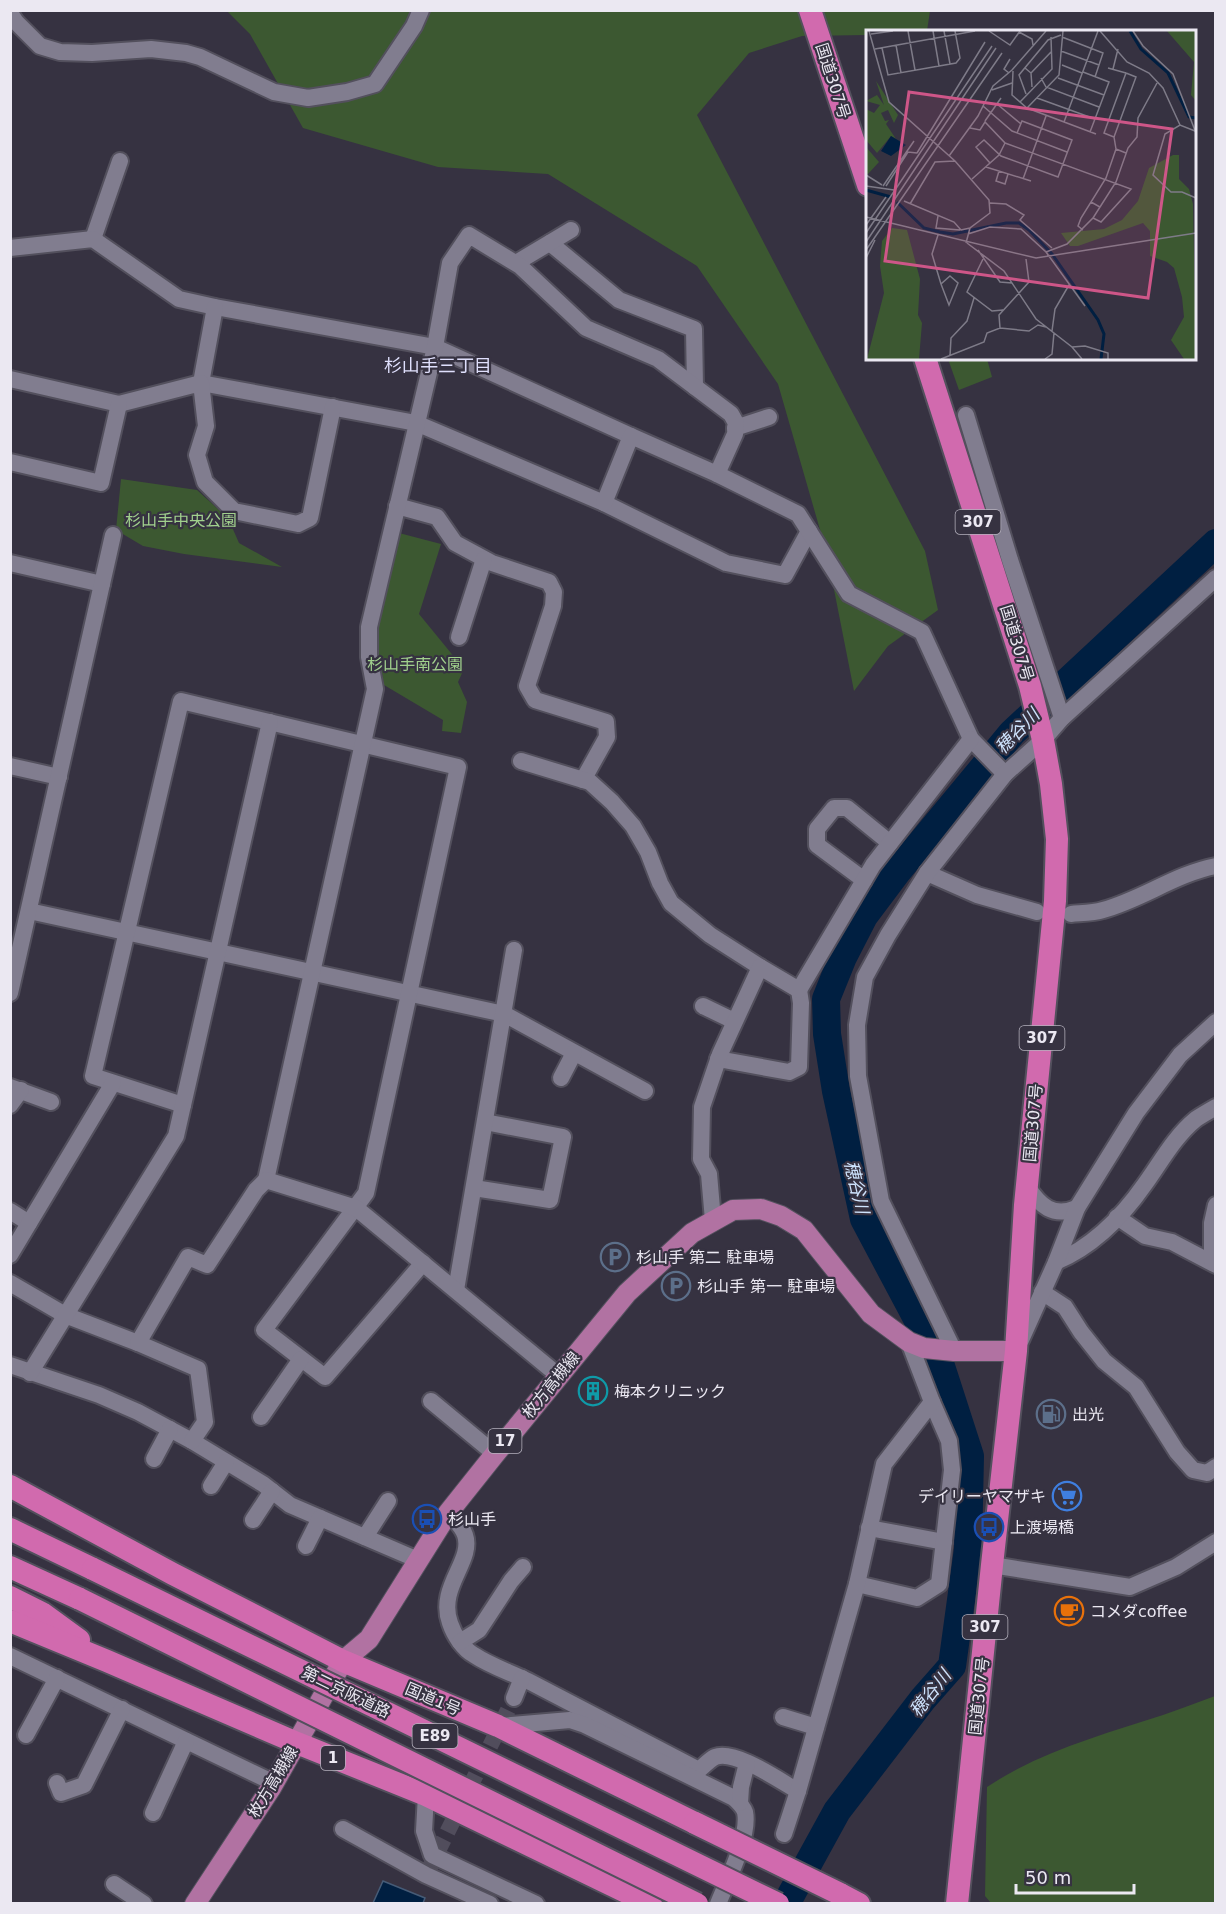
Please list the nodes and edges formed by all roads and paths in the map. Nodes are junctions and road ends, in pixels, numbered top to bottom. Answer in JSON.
{"nodes":[{"id":1,"x":421,"y":10,"type":"edge"},
{"id":2,"x":810,"y":10,"type":"edge"},
{"id":3,"x":10,"y":12,"type":"edge"},
{"id":4,"x":120,"y":161,"type":"dead end"},
{"id":5,"x":866,"y":182,"type":"edge"},
{"id":6,"x":571,"y":230,"type":"dead end"},
{"id":7,"x":93,"y":239,"type":"junction"},
{"id":8,"x":550,"y":243,"type":"junction"},
{"id":9,"x":10,"y":248,"type":"edge"},
{"id":10,"x":516,"y":263,"type":"junction"},
{"id":11,"x":215,"y":307,"type":"junction"},
{"id":12,"x":435,"y":347,"type":"junction"},
{"id":13,"x":925,"y":360,"type":"edge"},
{"id":14,"x":10,"y":379,"type":"edge"},
{"id":15,"x":201,"y":383,"type":"junction"},
{"id":16,"x":695,"y":387,"type":"junction"},
{"id":17,"x":119,"y":404,"type":"junction"},
{"id":18,"x":333,"y":407,"type":"junction"},
{"id":19,"x":966,"y":415,"type":"dead end"},
{"id":20,"x":769,"y":417,"type":"dead end"},
{"id":21,"x":416,"y":423,"type":"junction"},
{"id":22,"x":735,"y":428,"type":"junction"},
{"id":23,"x":632,"y":436,"type":"junction"},
{"id":24,"x":10,"y":462,"type":"edge"},
{"id":25,"x":717,"y":474,"type":"junction"},
{"id":26,"x":604,"y":503,"type":"junction"},
{"id":27,"x":397,"y":506,"type":"junction"},
{"id":28,"x":809,"y":531,"type":"junction"},
{"id":29,"x":113,"y":535,"type":"dead end"},
{"id":30,"x":484,"y":559,"type":"junction"},
{"id":31,"x":10,"y":563,"type":"edge"},
{"id":32,"x":1215,"y":578,"type":"edge"},
{"id":33,"x":102,"y":584,"type":"junction"},
{"id":34,"x":459,"y":637,"type":"dead end"},
{"id":35,"x":1038,"y":681,"type":"junction"},
{"id":36,"x":1059,"y":711,"type":"junction"},
{"id":37,"x":270,"y":722,"type":"junction"},
{"id":38,"x":1042,"y":732,"type":"junction"},
{"id":39,"x":971,"y":739,"type":"junction"},
{"id":40,"x":363,"y":744,"type":"junction"},
{"id":41,"x":521,"y":762,"type":"dead end"},
{"id":42,"x":10,"y":766,"type":"edge"},
{"id":43,"x":1005,"y":774,"type":"junction"},
{"id":44,"x":59,"y":777,"type":"junction"},
{"id":45,"x":583,"y":780,"type":"junction"},
{"id":46,"x":890,"y":843,"type":"junction"},
{"id":47,"x":1215,"y":866,"type":"edge"},
{"id":48,"x":927,"y":873,"type":"junction"},
{"id":49,"x":864,"y":880,"type":"junction"},
{"id":50,"x":29,"y":911,"type":"junction"},
{"id":51,"x":1037,"y":912,"type":"dead end"},
{"id":52,"x":1071,"y":914,"type":"dead end"},
{"id":53,"x":128,"y":932,"type":"junction"},
{"id":54,"x":514,"y":950,"type":"dead end"},
{"id":55,"x":218,"y":952,"type":"junction"},
{"id":56,"x":760,"y":967,"type":"junction"},
{"id":57,"x":313,"y":973,"type":"junction"},
{"id":58,"x":799,"y":990,"type":"junction"},
{"id":59,"x":10,"y":993,"type":"edge"},
{"id":60,"x":411,"y":994,"type":"junction"},
{"id":61,"x":703,"y":1006,"type":"dead end"},
{"id":62,"x":504,"y":1014,"type":"junction"},
{"id":63,"x":734,"y":1021,"type":"junction"},
{"id":64,"x":1215,"y":1022,"type":"edge"},
{"id":65,"x":574,"y":1053,"type":"junction"},
{"id":66,"x":718,"y":1059,"type":"junction"},
{"id":67,"x":561,"y":1078,"type":"dead end"},
{"id":68,"x":113,"y":1083,"type":"junction"},
{"id":69,"x":16,"y":1088,"type":"edge"},
{"id":70,"x":645,"y":1091,"type":"dead end"},
{"id":71,"x":51,"y":1102,"type":"dead end"},
{"id":72,"x":10,"y":1105,"type":"edge"},
{"id":73,"x":183,"y":1105,"type":"junction"},
{"id":74,"x":1215,"y":1107,"type":"edge"},
{"id":75,"x":485,"y":1122,"type":"junction"},
{"id":76,"x":266,"y":1180,"type":"junction"},
{"id":77,"x":1028,"y":1186,"type":"junction"},
{"id":78,"x":474,"y":1188,"type":"junction"},
{"id":79,"x":1215,"y":1205,"type":"edge"},
{"id":80,"x":356,"y":1208,"type":"junction"},
{"id":81,"x":1077,"y":1208,"type":"junction"},
{"id":82,"x":10,"y":1211,"type":"edge"},
{"id":83,"x":1117,"y":1217,"type":"junction"},
{"id":84,"x":713,"y":1220,"type":"junction"},
{"id":85,"x":29,"y":1223,"type":"junction"},
{"id":86,"x":10,"y":1255,"type":"edge"},
{"id":87,"x":1056,"y":1262,"type":"junction"},
{"id":88,"x":423,"y":1263,"type":"junction"},
{"id":89,"x":1214,"y":1264,"type":"edge"},
{"id":90,"x":10,"y":1283,"type":"edge"},
{"id":91,"x":456,"y":1290,"type":"junction"},
{"id":92,"x":1042,"y":1292,"type":"junction"},
{"id":93,"x":65,"y":1315,"type":"junction"},
{"id":94,"x":909,"y":1342,"type":"junction"},
{"id":95,"x":138,"y":1343,"type":"junction"},
{"id":96,"x":954,"y":1350,"type":"junction"},
{"id":97,"x":1016,"y":1351,"type":"junction"},
{"id":98,"x":301,"y":1359,"type":"junction"},
{"id":99,"x":10,"y":1365,"type":"edge"},
{"id":100,"x":30,"y":1373,"type":"junction"},
{"id":101,"x":559,"y":1376,"type":"junction"},
{"id":102,"x":431,"y":1401,"type":"dead end"},
{"id":103,"x":932,"y":1402,"type":"junction"},
{"id":104,"x":261,"y":1417,"type":"dead end"},
{"id":105,"x":170,"y":1429,"type":"junction"},
{"id":106,"x":192,"y":1441,"type":"junction"},
{"id":107,"x":495,"y":1454,"type":"junction"},
{"id":108,"x":154,"y":1459,"type":"dead end"},
{"id":109,"x":226,"y":1462,"type":"junction"},
{"id":110,"x":1215,"y":1467,"type":"edge"},
{"id":111,"x":211,"y":1485,"type":"dead end"},
{"id":112,"x":10,"y":1486,"type":"edge"},
{"id":113,"x":272,"y":1491,"type":"junction"},
{"id":114,"x":10,"y":1498,"type":"edge"},
{"id":115,"x":388,"y":1501,"type":"dead end"},
{"id":116,"x":448,"y":1513,"type":"junction"},
{"id":117,"x":320,"y":1518,"type":"junction"},
{"id":118,"x":253,"y":1520,"type":"dead end"},
{"id":119,"x":869,"y":1528,"type":"junction"},
{"id":120,"x":10,"y":1529,"type":"edge"},
{"id":121,"x":364,"y":1537,"type":"junction"},
{"id":122,"x":944,"y":1542,"type":"junction"},
{"id":123,"x":1215,"y":1542,"type":"edge"},
{"id":124,"x":306,"y":1546,"type":"dead end"},
{"id":125,"x":418,"y":1560,"type":"junction"},
{"id":126,"x":992,"y":1565,"type":"junction"},
{"id":127,"x":10,"y":1567,"type":"edge"},
{"id":128,"x":523,"y":1567,"type":"dead end"},
{"id":129,"x":173,"y":1574,"type":"junction"},
{"id":130,"x":857,"y":1584,"type":"junction"},
{"id":131,"x":10,"y":1597,"type":"edge"},
{"id":132,"x":10,"y":1621,"type":"edge"},
{"id":133,"x":460,"y":1642,"type":"junction"},
{"id":134,"x":10,"y":1656,"type":"edge"},
{"id":135,"x":107,"y":1661,"type":"junction"},
{"id":136,"x":343,"y":1661,"type":"junction"},
{"id":137,"x":57,"y":1678,"type":"junction"},
{"id":138,"x":522,"y":1678,"type":"junction"},
{"id":139,"x":514,"y":1698,"type":"tunnel mouth"},
{"id":140,"x":122,"y":1710,"type":"junction"},
{"id":141,"x":783,"y":1717,"type":"dead end"},
{"id":142,"x":498,"y":1726,"type":"junction"},
{"id":143,"x":816,"y":1727,"type":"junction"},
{"id":144,"x":26,"y":1735,"type":"dead end"},
{"id":145,"x":186,"y":1741,"type":"junction"},
{"id":146,"x":297,"y":1743,"type":"junction"},
{"id":147,"x":747,"y":1763,"type":"junction"},
{"id":148,"x":274,"y":1783,"type":"junction"},
{"id":149,"x":57,"y":1784,"type":"dead end"},
{"id":150,"x":798,"y":1791,"type":"junction"},
{"id":151,"x":426,"y":1795,"type":"junction"},
{"id":152,"x":740,"y":1803,"type":"junction"},
{"id":153,"x":153,"y":1814,"type":"dead end"},
{"id":154,"x":343,"y":1829,"type":"dead end"},
{"id":155,"x":784,"y":1834,"type":"dead end"},
{"id":156,"x":114,"y":1884,"type":"dead end"},
{"id":157,"x":849,"y":1899,"type":"edge"},
{"id":158,"x":144,"y":1904,"type":"edge"},
{"id":159,"x":195,"y":1904,"type":"edge"},
{"id":160,"x":490,"y":1904,"type":"edge"},
{"id":161,"x":536,"y":1904,"type":"edge"},
{"id":162,"x":651,"y":1904,"type":"edge"},
{"id":163,"x":697,"y":1904,"type":"edge"},
{"id":164,"x":718,"y":1904,"type":"edge"},
{"id":165,"x":777,"y":1904,"type":"edge"},
{"id":166,"x":957,"y":1904,"type":"edge"}],
"edges":[{"from":1,"to":3,"type":"street"},
{"from":2,"to":5,"type":"highway","name":"国道307号"},
{"from":4,"to":7,"type":"street"},
{"from":6,"to":8,"type":"street"},
{"from":7,"to":9,"type":"street"},
{"from":7,"to":11,"type":"street"},
{"from":8,"to":10,"type":"street"},
{"from":8,"to":16,"type":"street"},
{"from":10,"to":12,"type":"street"},
{"from":10,"to":16,"type":"street"},
{"from":11,"to":12,"type":"street"},
{"from":11,"to":15,"type":"street"},
{"from":12,"to":21,"type":"street"},
{"from":12,"to":23,"type":"street"},
{"from":13,"to":35,"type":"highway","name":"国道307号","number":"307"},
{"from":14,"to":17,"type":"street"},
{"from":15,"to":17,"type":"street"},
{"from":15,"to":18,"type":"street"},
{"from":15,"to":18,"type":"street"},
{"from":16,"to":22,"type":"street"},
{"from":17,"to":24,"type":"street"},
{"from":18,"to":21,"type":"street"},
{"from":19,"to":35,"type":"street"},
{"from":20,"to":22,"type":"street"},
{"from":21,"to":26,"type":"street"},
{"from":21,"to":27,"type":"street"},
{"from":22,"to":25,"type":"street"},
{"from":23,"to":25,"type":"street"},
{"from":23,"to":26,"type":"street"},
{"from":25,"to":28,"type":"street"},
{"from":26,"to":28,"type":"street"},
{"from":27,"to":30,"type":"street"},
{"from":27,"to":40,"type":"street"},
{"from":28,"to":39,"type":"street"},
{"from":29,"to":33,"type":"street"},
{"from":30,"to":34,"type":"street"},
{"from":30,"to":45,"type":"street"},
{"from":31,"to":33,"type":"street"},
{"from":32,"to":36,"type":"street"},
{"from":33,"to":44,"type":"street"},
{"from":35,"to":36,"type":"street"},
{"from":35,"to":38,"type":"highway","name":"国道307号","number":"307"},
{"from":36,"to":38,"type":"street"},
{"from":37,"to":40,"type":"street"},
{"from":37,"to":53,"type":"street"},
{"from":37,"to":55,"type":"street"},
{"from":38,"to":43,"type":"street"},
{"from":38,"to":77,"type":"highway","name":"国道307号","number":"307"},
{"from":39,"to":43,"type":"street"},
{"from":39,"to":46,"type":"street"},
{"from":40,"to":57,"type":"street"},
{"from":40,"to":60,"type":"street"},
{"from":41,"to":45,"type":"street"},
{"from":42,"to":44,"type":"street"},
{"from":43,"to":48,"type":"street"},
{"from":44,"to":50,"type":"street"},
{"from":45,"to":56,"type":"street"},
{"from":46,"to":49,"type":"street"},
{"from":46,"to":49,"type":"street"},
{"from":47,"to":52,"type":"street"},
{"from":48,"to":51,"type":"street"},
{"from":48,"to":96,"type":"street"},
{"from":49,"to":58,"type":"street"},
{"from":50,"to":53,"type":"street"},
{"from":50,"to":59,"type":"street"},
{"from":53,"to":55,"type":"street"},
{"from":53,"to":68,"type":"street"},
{"from":54,"to":62,"type":"street"},
{"from":55,"to":57,"type":"street"},
{"from":55,"to":73,"type":"street"},
{"from":56,"to":58,"type":"street"},
{"from":56,"to":63,"type":"street"},
{"from":57,"to":60,"type":"street"},
{"from":57,"to":76,"type":"street"},
{"from":58,"to":66,"type":"street"},
{"from":60,"to":62,"type":"street"},
{"from":60,"to":80,"type":"street"},
{"from":61,"to":63,"type":"street"},
{"from":62,"to":65,"type":"street"},
{"from":62,"to":75,"type":"street"},
{"from":63,"to":66,"type":"street"},
{"from":64,"to":81,"type":"street"},
{"from":65,"to":67,"type":"street"},
{"from":65,"to":70,"type":"street"},
{"from":66,"to":84,"type":"street"},
{"from":68,"to":73,"type":"street"},
{"from":68,"to":85,"type":"street"},
{"from":69,"to":71,"type":"street"},
{"from":69,"to":72,"type":"street"},
{"from":73,"to":93,"type":"street"},
{"from":74,"to":83,"type":"street"},
{"from":75,"to":78,"type":"street"},
{"from":75,"to":78,"type":"street"},
{"from":76,"to":80,"type":"street"},
{"from":76,"to":95,"type":"street"},
{"from":77,"to":81,"type":"street"},
{"from":77,"to":97,"type":"highway","name":"国道307号","number":"307"},
{"from":78,"to":91,"type":"street"},
{"from":79,"to":89,"type":"street"},
{"from":80,"to":88,"type":"street"},
{"from":80,"to":98,"type":"street"},
{"from":81,"to":87,"type":"street"},
{"from":82,"to":85,"type":"street"},
{"from":83,"to":87,"type":"street"},
{"from":83,"to":89,"type":"street"},
{"from":84,"to":94,"type":"main road","name":"枚方高槻線","number":"17"},
{"from":84,"to":101,"type":"main road","name":"枚方高槻線","number":"17"},
{"from":85,"to":86,"type":"street"},
{"from":87,"to":92,"type":"street"},
{"from":88,"to":91,"type":"street"},
{"from":88,"to":98,"type":"street"},
{"from":90,"to":93,"type":"street"},
{"from":91,"to":101,"type":"street"},
{"from":92,"to":97,"type":"street"},
{"from":92,"to":110,"type":"street"},
{"from":93,"to":95,"type":"street"},
{"from":93,"to":100,"type":"street"},
{"from":94,"to":96,"type":"main road","name":"枚方高槻線","number":"17"},
{"from":94,"to":103,"type":"street"},
{"from":95,"to":106,"type":"street"},
{"from":96,"to":97,"type":"main road","name":"枚方高槻線","number":"17"},
{"from":97,"to":126,"type":"highway","name":"国道307号","number":"307"},
{"from":98,"to":104,"type":"street"},
{"from":99,"to":100,"type":"street"},
{"from":100,"to":105,"type":"street"},
{"from":101,"to":107,"type":"main road","name":"枚方高槻線","number":"17"},
{"from":102,"to":107,"type":"street"},
{"from":103,"to":119,"type":"street"},
{"from":103,"to":122,"type":"street"},
{"from":105,"to":106,"type":"street"},
{"from":105,"to":108,"type":"street"},
{"from":106,"to":109,"type":"street"},
{"from":107,"to":116,"type":"main road","name":"枚方高槻線","number":"17"},
{"from":109,"to":111,"type":"street"},
{"from":109,"to":113,"type":"street"},
{"from":112,"to":129,"type":"highway","name":"国道1号"},
{"from":113,"to":117,"type":"street"},
{"from":113,"to":118,"type":"street"},
{"from":114,"to":129,"type":"highway"},
{"from":115,"to":121,"type":"street"},
{"from":116,"to":125,"type":"main road","name":"枚方高槻線","number":"17"},
{"from":116,"to":133,"type":"street"},
{"from":117,"to":121,"type":"street"},
{"from":117,"to":124,"type":"street"},
{"from":119,"to":122,"type":"street"},
{"from":119,"to":130,"type":"street"},
{"from":120,"to":165,"type":"highway","name":"第二京阪道路","number":"E89","bridge":true},
{"from":121,"to":125,"type":"street"},
{"from":122,"to":130,"type":"street"},
{"from":123,"to":126,"type":"street"},
{"from":125,"to":136,"type":"main road","name":"枚方高槻線","number":"17"},
{"from":126,"to":166,"type":"highway","name":"国道307号","number":"307"},
{"from":127,"to":163,"type":"highway","number":"E89","bridge":true},
{"from":128,"to":133,"type":"street"},
{"from":129,"to":136,"type":"highway","name":"国道1号"},
{"from":130,"to":143,"type":"street"},
{"from":131,"to":135,"type":"highway"},
{"from":132,"to":135,"type":"highway","number":"1"},
{"from":133,"to":138,"type":"street"},
{"from":134,"to":137,"type":"street"},
{"from":135,"to":146,"type":"highway","number":"1"},
{"from":136,"to":142,"type":"highway","name":"国道1号"},
{"from":136,"to":146,"type":"main road","name":"枚方高槻線","number":"17"},
{"from":137,"to":140,"type":"street"},
{"from":137,"to":144,"type":"street"},
{"from":138,"to":139,"type":"street"},
{"from":138,"to":147,"type":"street"},
{"from":140,"to":145,"type":"street"},
{"from":140,"to":149,"type":"street"},
{"from":141,"to":143,"type":"street"},
{"from":142,"to":152,"type":"street"},
{"from":142,"to":157,"type":"highway","name":"国道1号","bridge":true},
{"from":143,"to":150,"type":"street"},
{"from":145,"to":148,"type":"street"},
{"from":145,"to":153,"type":"street"},
{"from":146,"to":148,"type":"main road","name":"枚方高槻線","number":"17"},
{"from":146,"to":151,"type":"highway","number":"1"},
{"from":147,"to":150,"type":"street"},
{"from":147,"to":152,"type":"street"},
{"from":148,"to":159,"type":"main road","name":"枚方高槻線","number":"17"},
{"from":150,"to":155,"type":"street"},
{"from":151,"to":161,"type":"street"},
{"from":151,"to":162,"type":"highway","number":"1"},
{"from":152,"to":164,"type":"street"},
{"from":154,"to":160,"type":"street"},
{"from":156,"to":158,"type":"street"}]}
